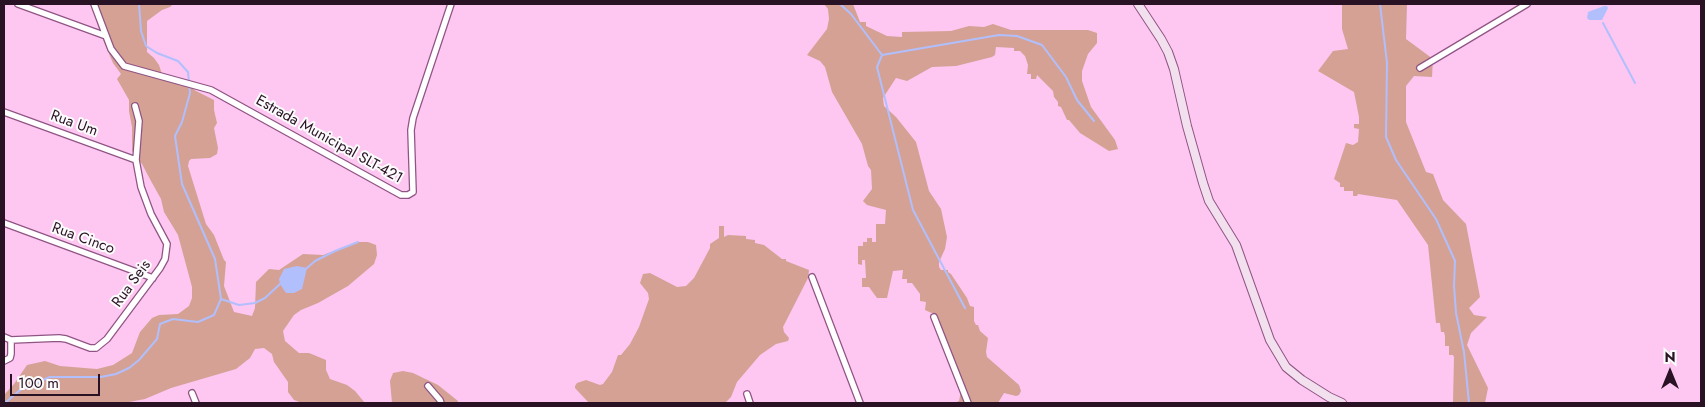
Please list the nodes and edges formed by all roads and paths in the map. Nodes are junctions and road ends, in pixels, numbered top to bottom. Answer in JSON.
{"nodes":[{"id":1,"x":18,"y":4,"type":"edge"},
{"id":2,"x":94,"y":4,"type":"edge"},
{"id":3,"x":451,"y":4,"type":"edge"},
{"id":4,"x":1138,"y":4,"type":"edge"},
{"id":5,"x":1527,"y":4,"type":"edge"},
{"id":6,"x":106,"y":36,"type":"junction"},
{"id":7,"x":1420,"y":68,"type":"dead end"},
{"id":8,"x":135,"y":106,"type":"dead end"},
{"id":9,"x":4,"y":112,"type":"edge"},
{"id":10,"x":136,"y":160,"type":"junction"},
{"id":11,"x":4,"y":223,"type":"edge"},
{"id":12,"x":812,"y":277,"type":"dead end"},
{"id":13,"x":153,"y":278,"type":"junction"},
{"id":14,"x":934,"y":316,"type":"dead end"},
{"id":15,"x":4,"y":337,"type":"edge"},
{"id":16,"x":11,"y":340,"type":"junction"},
{"id":17,"x":4,"y":361,"type":"edge"},
{"id":18,"x":428,"y":386,"type":"dead end"},
{"id":19,"x":192,"y":393,"type":"dead end"},
{"id":20,"x":747,"y":394,"type":"dead end"},
{"id":21,"x":196,"y":403,"type":"edge"},
{"id":22,"x":441,"y":403,"type":"edge"},
{"id":23,"x":750,"y":403,"type":"edge"},
{"id":24,"x":860,"y":403,"type":"edge"},
{"id":25,"x":968,"y":403,"type":"edge"},
{"id":26,"x":1342,"y":403,"type":"edge"}],
"edges":[{"from":1,"to":6,"type":"street"},
{"from":2,"to":6,"type":"street"},
{"from":3,"to":6,"type":"street","name":"Estrada Municipal SLT-421"},
{"from":4,"to":26,"type":"street"},
{"from":5,"to":7,"type":"street"},
{"from":8,"to":10,"type":"street","name":"Rua Seis"},
{"from":9,"to":10,"type":"street","name":"Rua Um"},
{"from":10,"to":13,"type":"street","name":"Rua Seis"},
{"from":11,"to":13,"type":"street","name":"Rua Cinco"},
{"from":12,"to":24,"type":"street"},
{"from":13,"to":16,"type":"street","name":"Rua Seis"},
{"from":14,"to":25,"type":"street"},
{"from":15,"to":16,"type":"street","name":"Rua Seis"},
{"from":16,"to":17,"type":"street"},
{"from":18,"to":22,"type":"street"},
{"from":19,"to":21,"type":"street"},
{"from":20,"to":23,"type":"street"}]}
